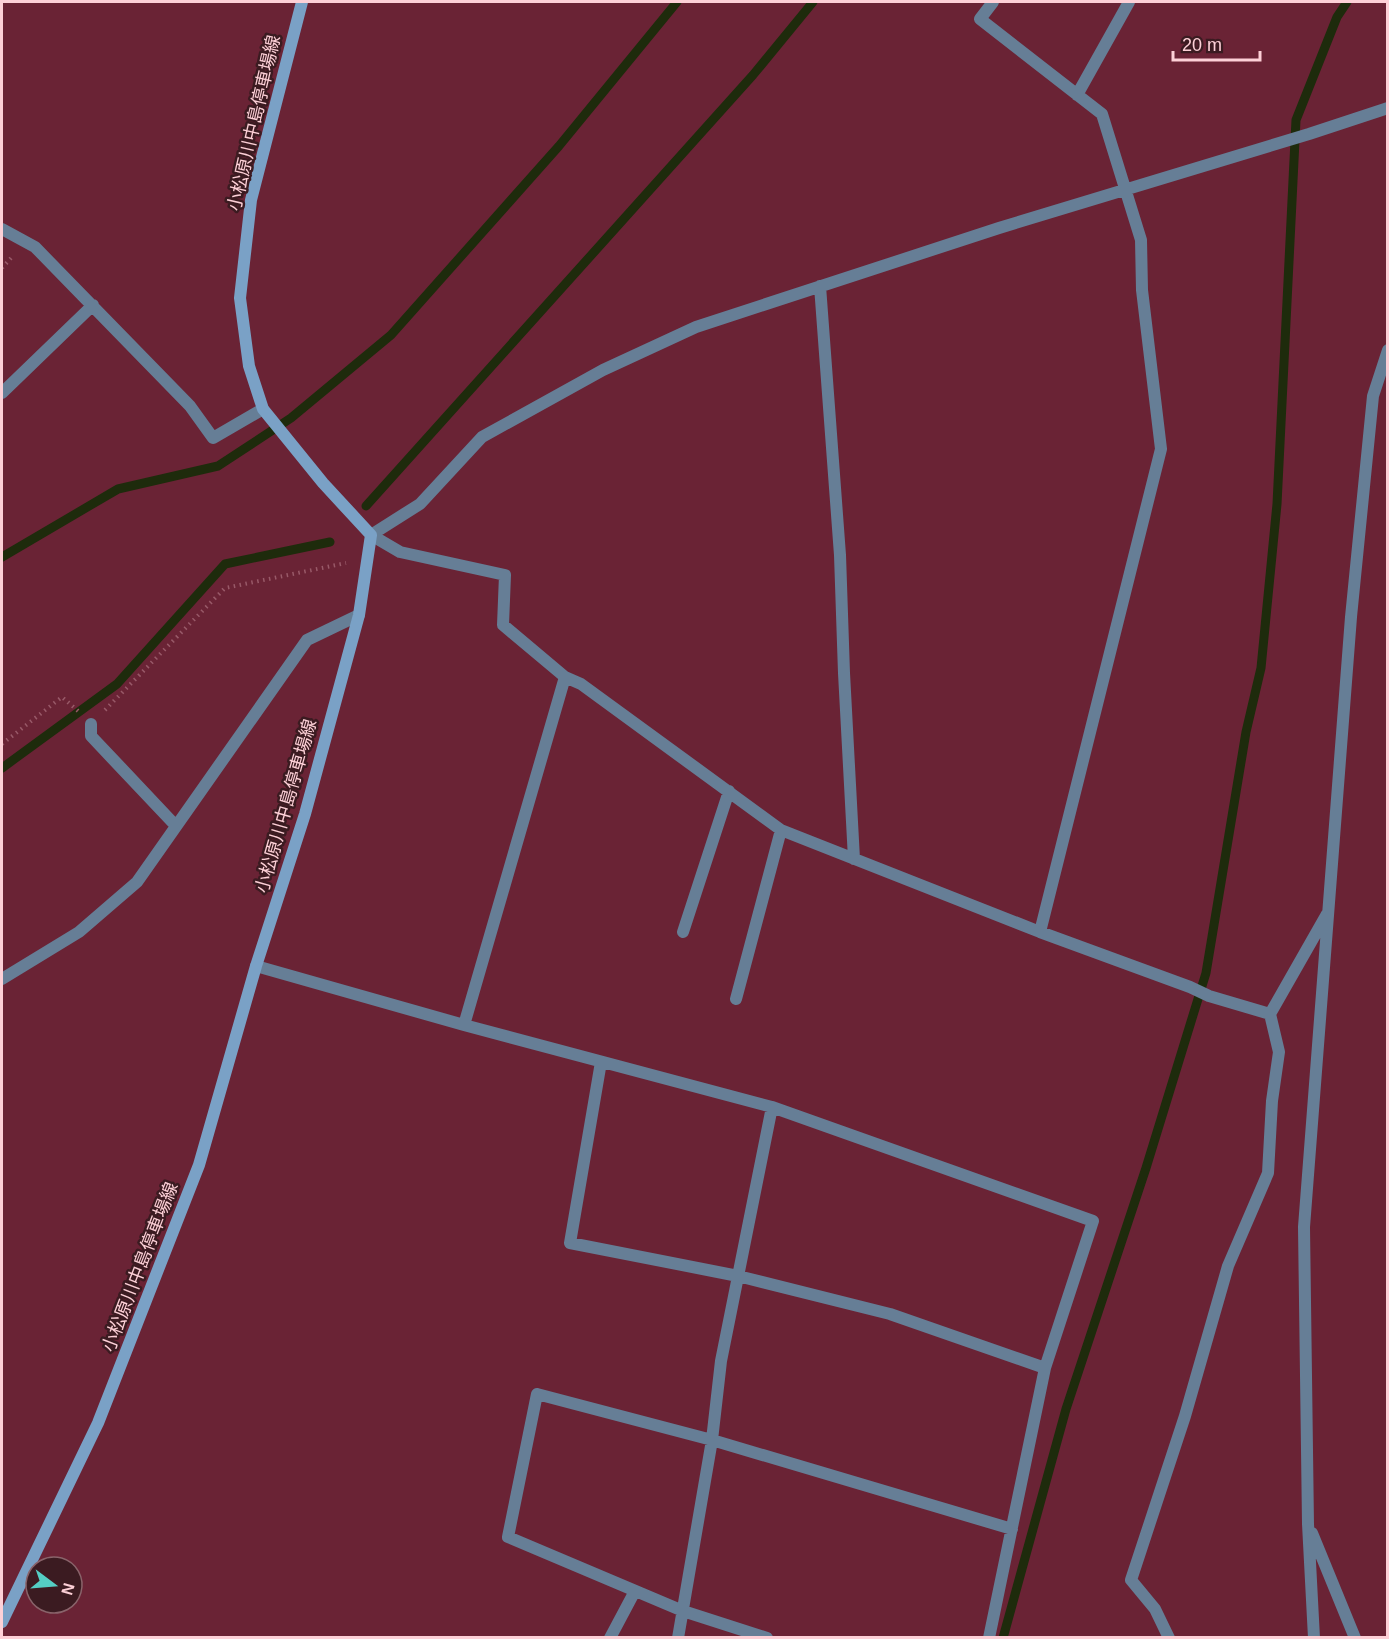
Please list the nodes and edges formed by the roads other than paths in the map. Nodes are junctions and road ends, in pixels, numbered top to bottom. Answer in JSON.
{"nodes":[{"id":1,"x":302,"y":2,"type":"edge"},
{"id":2,"x":993,"y":2,"type":"edge"},
{"id":3,"x":1129,"y":2,"type":"edge"},
{"id":4,"x":1077,"y":95,"type":"junction"},
{"id":5,"x":1388,"y":108,"type":"edge"},
{"id":6,"x":1126,"y":189,"type":"junction"},
{"id":7,"x":2,"y":229,"type":"edge"},
{"id":8,"x":820,"y":286,"type":"junction"},
{"id":9,"x":93,"y":305,"type":"junction"},
{"id":10,"x":1388,"y":350,"type":"edge"},
{"id":11,"x":2,"y":393,"type":"edge"},
{"id":12,"x":263,"y":409,"type":"junction"},
{"id":13,"x":371,"y":534,"type":"junction"},
{"id":14,"x":359,"y":615,"type":"junction"},
{"id":15,"x":565,"y":677,"type":"junction"},
{"id":16,"x":91,"y":724,"type":"road end"},
{"id":17,"x":729,"y":791,"type":"junction"},
{"id":18,"x":176,"y":826,"type":"junction"},
{"id":19,"x":781,"y":830,"type":"junction"},
{"id":20,"x":854,"y":859,"type":"junction"},
{"id":21,"x":1329,"y":910,"type":"junction"},
{"id":22,"x":683,"y":932,"type":"dead end"},
{"id":23,"x":1040,"y":932,"type":"junction"},
{"id":24,"x":256,"y":966,"type":"junction"},
{"id":25,"x":2,"y":979,"type":"edge"},
{"id":26,"x":736,"y":999,"type":"dead end"},
{"id":27,"x":1270,"y":1014,"type":"junction"},
{"id":28,"x":464,"y":1025,"type":"junction"},
{"id":29,"x":601,"y":1062,"type":"junction"},
{"id":30,"x":772,"y":1107,"type":"junction"},
{"id":31,"x":738,"y":1276,"type":"junction"},
{"id":32,"x":1045,"y":1368,"type":"junction"},
{"id":33,"x":712,"y":1440,"type":"junction"},
{"id":34,"x":1308,"y":1524,"type":"junction"},
{"id":35,"x":1012,"y":1529,"type":"junction"},
{"id":36,"x":635,"y":1591,"type":"junction"},
{"id":37,"x":683,"y":1611,"type":"junction"},
{"id":38,"x":2,"y":1622,"type":"edge"},
{"id":39,"x":610,"y":1638,"type":"edge"},
{"id":40,"x":678,"y":1638,"type":"edge"},
{"id":41,"x":767,"y":1638,"type":"edge"},
{"id":42,"x":989,"y":1638,"type":"edge"},
{"id":43,"x":1169,"y":1638,"type":"edge"},
{"id":44,"x":1314,"y":1638,"type":"edge"},
{"id":45,"x":1355,"y":1638,"type":"edge"}],
"edges":[{"from":1,"to":12,"type":"main road","name":"小松原川中島停車場線"},
{"from":2,"to":4,"type":"street"},
{"from":3,"to":4,"type":"street"},
{"from":4,"to":6,"type":"street"},
{"from":5,"to":6,"type":"street"},
{"from":6,"to":8,"type":"street"},
{"from":6,"to":23,"type":"street"},
{"from":7,"to":9,"type":"street"},
{"from":8,"to":13,"type":"street"},
{"from":8,"to":20,"type":"street"},
{"from":9,"to":11,"type":"street"},
{"from":9,"to":12,"type":"street"},
{"from":10,"to":21,"type":"street"},
{"from":12,"to":13,"type":"main road","name":"小松原川中島停車場線"},
{"from":13,"to":14,"type":"main road","name":"小松原川中島停車場線"},
{"from":13,"to":15,"type":"street"},
{"from":14,"to":18,"type":"street"},
{"from":14,"to":24,"type":"main road","name":"小松原川中島停車場線"},
{"from":15,"to":17,"type":"street"},
{"from":15,"to":28,"type":"street"},
{"from":16,"to":18,"type":"street"},
{"from":17,"to":19,"type":"street"},
{"from":17,"to":22,"type":"street"},
{"from":18,"to":25,"type":"street"},
{"from":19,"to":20,"type":"street"},
{"from":19,"to":26,"type":"street"},
{"from":20,"to":23,"type":"street"},
{"from":21,"to":27,"type":"street"},
{"from":21,"to":34,"type":"street"},
{"from":23,"to":27,"type":"street"},
{"from":24,"to":28,"type":"street"},
{"from":24,"to":38,"type":"main road","name":"小松原川中島停車場線"},
{"from":27,"to":43,"type":"street"},
{"from":28,"to":29,"type":"street"},
{"from":29,"to":30,"type":"street"},
{"from":29,"to":31,"type":"street"},
{"from":30,"to":31,"type":"street"},
{"from":30,"to":32,"type":"street"},
{"from":31,"to":32,"type":"street"},
{"from":31,"to":33,"type":"street"},
{"from":32,"to":35,"type":"street"},
{"from":33,"to":35,"type":"street"},
{"from":33,"to":36,"type":"street"},
{"from":33,"to":37,"type":"street"},
{"from":34,"to":44,"type":"street"},
{"from":34,"to":45,"type":"street"},
{"from":35,"to":42,"type":"street"},
{"from":36,"to":37,"type":"street"},
{"from":36,"to":39,"type":"street"},
{"from":37,"to":40,"type":"street"},
{"from":37,"to":41,"type":"street"}]}
